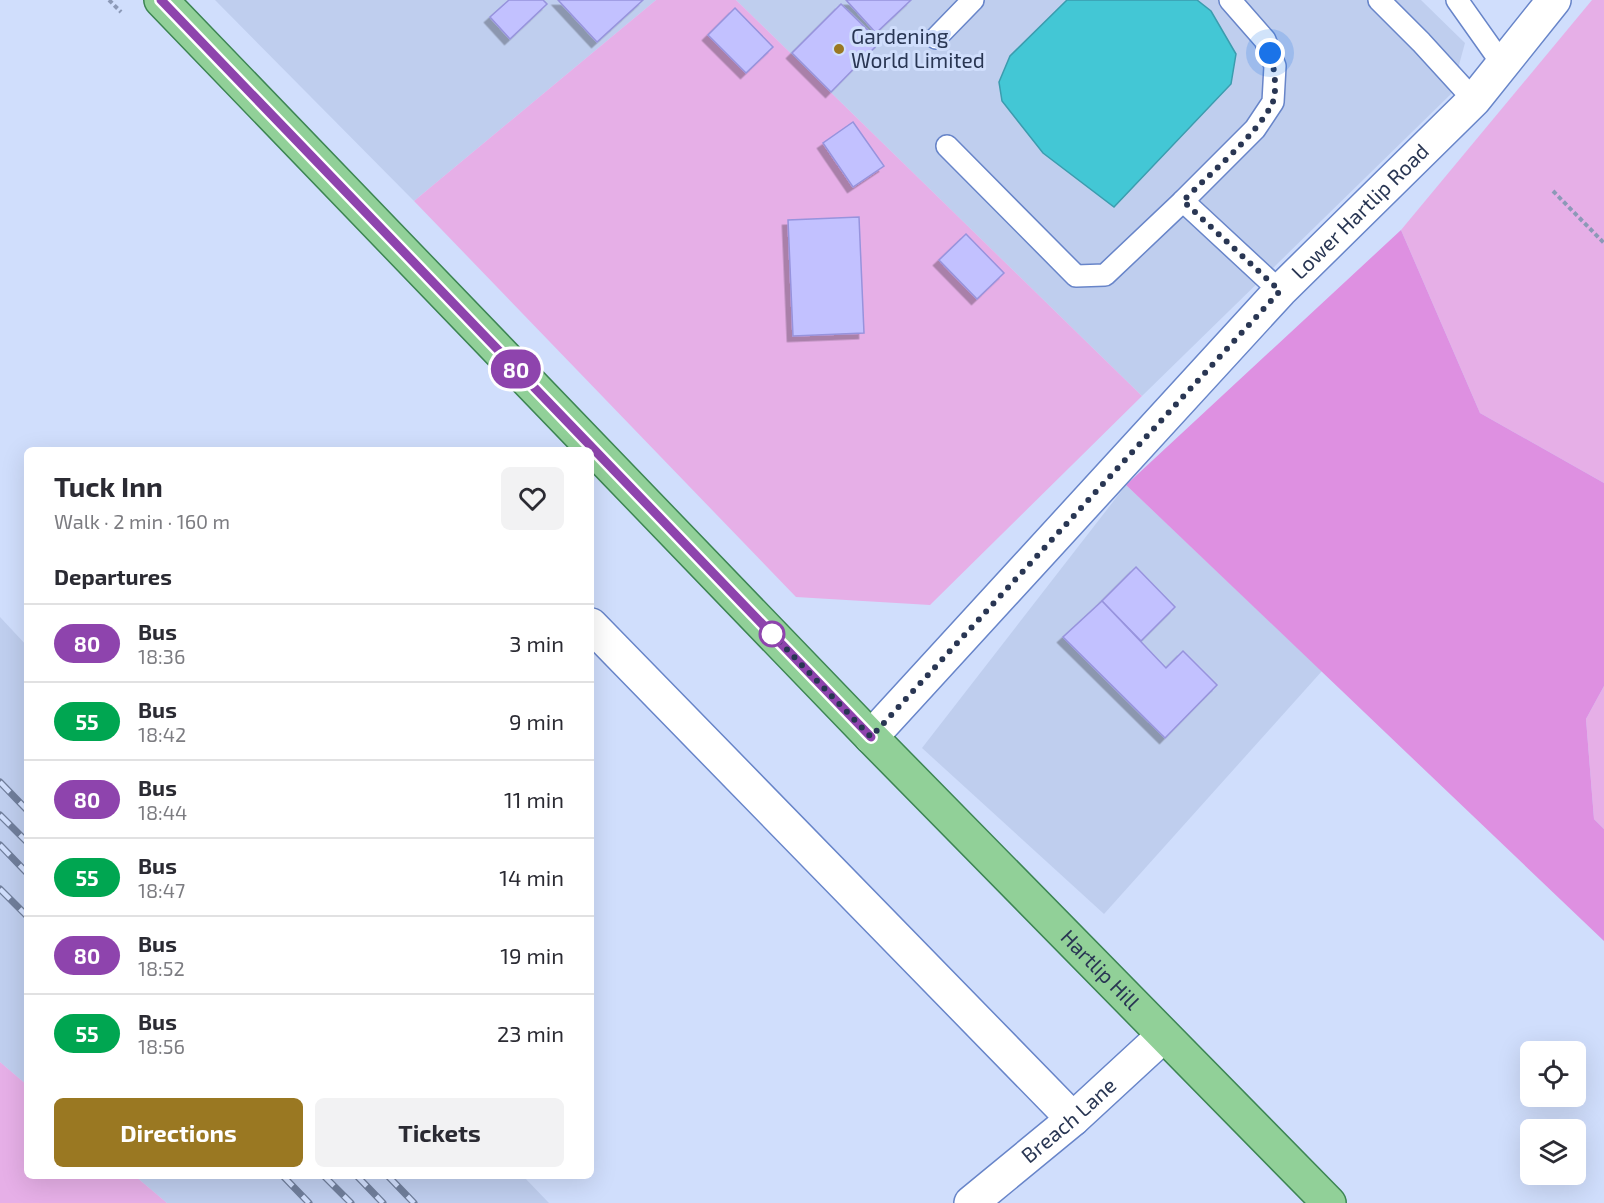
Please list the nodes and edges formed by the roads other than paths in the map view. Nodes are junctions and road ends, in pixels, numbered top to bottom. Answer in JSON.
{"nodes":[{"id":1,"x":161,"y":0,"type":"edge"},
{"id":2,"x":973,"y":0,"type":"edge"},
{"id":3,"x":1230,"y":0,"type":"edge"},
{"id":4,"x":1379,"y":0,"type":"edge"},
{"id":5,"x":1457,"y":0,"type":"edge"},
{"id":6,"x":1554,"y":0,"type":"edge"},
{"id":7,"x":936,"y":38,"type":"dead end"},
{"id":8,"x":1503,"y":65,"type":"junction"},
{"id":9,"x":1474,"y":100,"type":"junction"},
{"id":10,"x":946,"y":146,"type":"dead end"},
{"id":11,"x":1183,"y":201,"type":"junction"},
{"id":12,"x":1280,"y":291,"type":"junction"},
{"id":13,"x":592,"y":447,"type":"edge"},
{"id":14,"x":594,"y":449,"type":"edge"},
{"id":15,"x":594,"y":628,"type":"edge"},
{"id":16,"x":871,"y":737,"type":"junction"},
{"id":17,"x":1163,"y":1036,"type":"junction"},
{"id":18,"x":1073,"y":1119,"type":"junction"},
{"id":19,"x":971,"y":1203,"type":"edge"},
{"id":20,"x":1329,"y":1203,"type":"edge"}],
"edges":[{"from":1,"to":13,"type":"main road","name":"Hartlip Hill"},
{"from":2,"to":7,"type":"lane"},
{"from":3,"to":11,"type":"lane"},
{"from":4,"to":9,"type":"lane"},
{"from":5,"to":8,"type":"lane"},
{"from":6,"to":8,"type":"street","name":"Lower Hartlip Road"},
{"from":8,"to":9,"type":"street","name":"Lower Hartlip Road"},
{"from":9,"to":12,"type":"street","name":"Lower Hartlip Road"},
{"from":10,"to":11,"type":"lane"},
{"from":11,"to":12,"type":"lane"},
{"from":12,"to":16,"type":"street","name":"Lower Hartlip Road"},
{"from":14,"to":16,"type":"main road","name":"Hartlip Hill"},
{"from":15,"to":18,"type":"street"},
{"from":16,"to":17,"type":"main road","name":"Hartlip Hill"},
{"from":17,"to":18,"type":"street","name":"Breach Lane"},
{"from":17,"to":20,"type":"main road","name":"Hartlip Hill"},
{"from":18,"to":19,"type":"street","name":"Breach Lane"}]}
